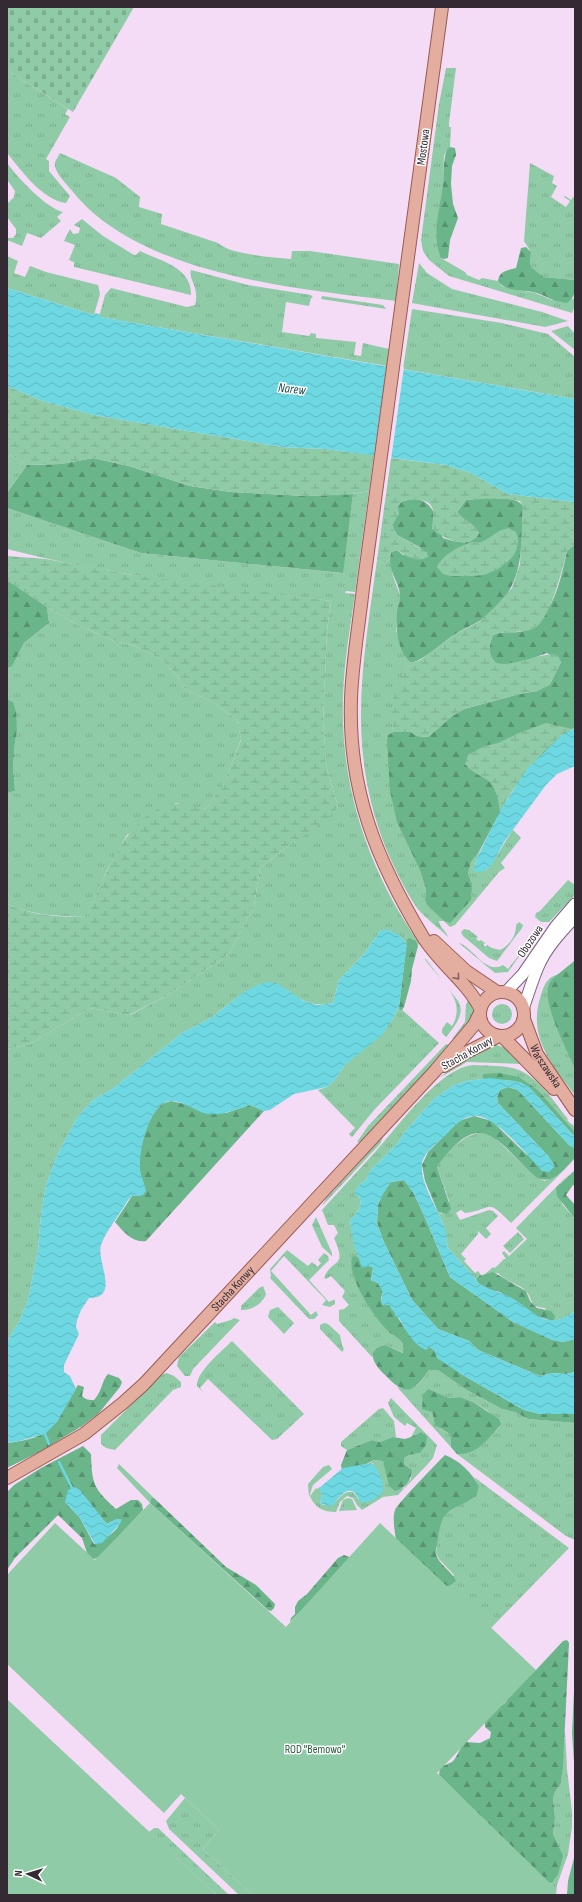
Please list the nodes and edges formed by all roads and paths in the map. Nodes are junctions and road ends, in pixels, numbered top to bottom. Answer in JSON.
{"nodes":[{"id":1,"x":442,"y":7,"type":"edge"},
{"id":2,"x":575,"y":904,"type":"edge"},
{"id":3,"x":575,"y":917,"type":"edge"},
{"id":4,"x":417,"y":924,"type":"junction"},
{"id":5,"x":502,"y":992,"type":"junction"},
{"id":6,"x":480,"y":1011,"type":"junction"},
{"id":7,"x":524,"y":1014,"type":"junction"},
{"id":8,"x":500,"y":1036,"type":"junction"},
{"id":9,"x":435,"y":1071,"type":"junction"},
{"id":10,"x":575,"y":1110,"type":"edge"},
{"id":11,"x":7,"y":1478,"type":"edge"}],
"edges":[{"from":1,"to":4,"type":"main road","name":"Mostowa"},
{"from":2,"to":5,"type":"street","name":"Obozowa"},
{"from":3,"to":7,"type":"street","name":"Obozowa"},
{"from":4,"to":5,"type":"main road"},
{"from":4,"to":6,"type":"main road","one_way":true},
{"from":5,"to":6,"type":"main road"},
{"from":5,"to":7,"type":"main road"},
{"from":6,"to":8,"type":"main road"},
{"from":6,"to":9,"type":"main road","name":"Stacha Konwy"},
{"from":7,"to":8,"type":"main road"},
{"from":7,"to":10,"type":"main road","name":"Warszawska"},
{"from":8,"to":9,"type":"main road","name":"Stacha Konwy"},
{"from":8,"to":10,"type":"main road","name":"Warszawska"},
{"from":9,"to":11,"type":"main road","name":"Stacha Konwy"}]}
